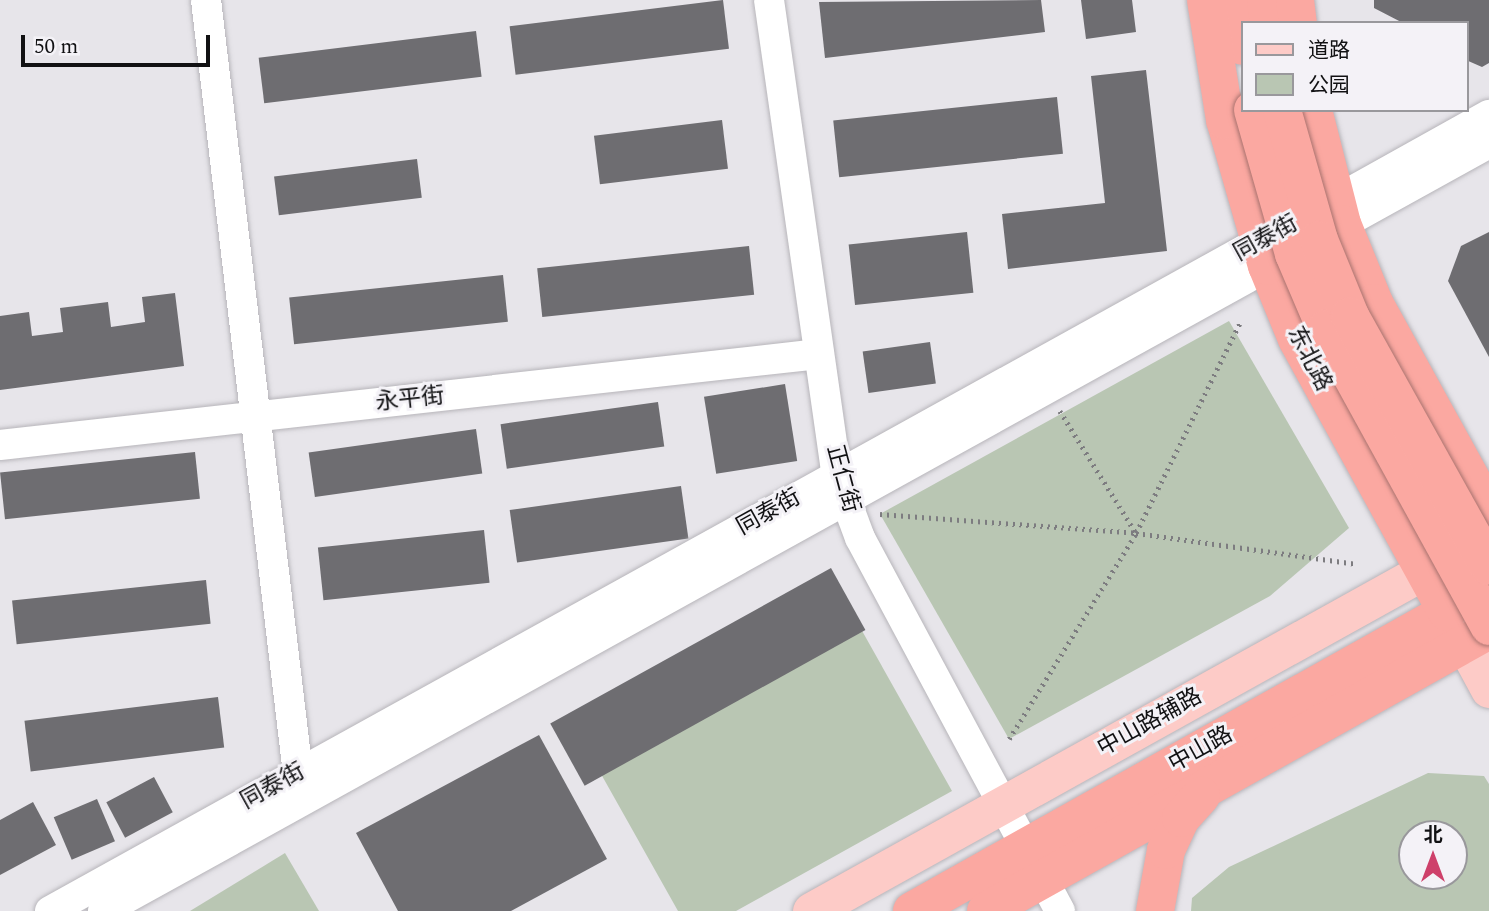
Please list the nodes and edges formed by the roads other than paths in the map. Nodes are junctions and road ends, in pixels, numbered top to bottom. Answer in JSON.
{"nodes":[{"id":1,"x":206,"y":0,"type":"edge"},
{"id":2,"x":769,"y":0,"type":"edge"},
{"id":3,"x":1206,"y":0,"type":"edge"},
{"id":4,"x":1236,"y":0,"type":"edge"},
{"id":5,"x":1266,"y":0,"type":"edge"},
{"id":6,"x":1295,"y":0,"type":"edge"},
{"id":7,"x":1269,"y":21,"type":"edge"},
{"id":8,"x":1298,"y":21,"type":"edge"},
{"id":9,"x":1240,"y":31,"type":"edge"},
{"id":10,"x":1254,"y":112,"type":"edge"},
{"id":11,"x":1283,"y":112,"type":"edge"},
{"id":12,"x":1314,"y":112,"type":"edge"},
{"id":13,"x":1489,"y":115,"type":"edge"},
{"id":14,"x":1489,"y":143,"type":"edge"},
{"id":15,"x":1339,"y":212,"type":"junction"},
{"id":16,"x":1263,"y":255,"type":"junction"},
{"id":17,"x":820,"y":354,"type":"junction"},
{"id":18,"x":258,"y":417,"type":"junction"},
{"id":19,"x":0,"y":445,"type":"edge"},
{"id":20,"x":842,"y":487,"type":"junction"},
{"id":21,"x":1489,"y":511,"type":"edge"},
{"id":22,"x":1489,"y":536,"type":"edge"},
{"id":23,"x":1489,"y":566,"type":"edge"},
{"id":24,"x":1424,"y":571,"type":"junction"},
{"id":25,"x":1489,"y":589,"type":"edge"},
{"id":26,"x":1472,"y":628,"type":"edge"},
{"id":27,"x":1489,"y":689,"type":"edge"},
{"id":28,"x":1209,"y":787,"type":"junction"},
{"id":29,"x":300,"y":788,"type":"junction"},
{"id":30,"x":1002,"y":805,"type":"junction"},
{"id":31,"x":1040,"y":887,"type":"edge"},
{"id":32,"x":50,"y":911,"type":"edge"},
{"id":33,"x":103,"y":911,"type":"edge"},
{"id":34,"x":811,"y":911,"type":"edge"},
{"id":35,"x":912,"y":911,"type":"edge"},
{"id":36,"x":986,"y":911,"type":"edge"},
{"id":37,"x":1155,"y":911,"type":"edge"}],
"edges":[{"from":1,"to":18,"type":"street"},
{"from":2,"to":17,"type":"street","name":"正仁街"},
{"from":3,"to":16,"type":"highway","name":"东北路"},
{"from":4,"to":9,"type":"highway"},
{"from":5,"to":7,"type":"highway"},
{"from":6,"to":8,"type":"highway"},
{"from":10,"to":26,"type":"highway","name":"东北路","bridge":true},
{"from":11,"to":23,"type":"highway","bridge":true},
{"from":12,"to":15,"type":"highway"},
{"from":13,"to":15,"type":"street","name":"同泰街"},
{"from":14,"to":15,"type":"street","name":"同泰街"},
{"from":15,"to":16,"type":"street","name":"同泰街"},
{"from":15,"to":21,"type":"highway"},
{"from":16,"to":20,"type":"street","name":"同泰街"},
{"from":16,"to":24,"type":"highway","name":"东北路"},
{"from":17,"to":18,"type":"street","name":"永平街"},
{"from":17,"to":20,"type":"street","name":"正仁街"},
{"from":18,"to":19,"type":"street","name":"永平街"},
{"from":18,"to":29,"type":"street"},
{"from":20,"to":29,"type":"street","name":"同泰街"},
{"from":20,"to":30,"type":"street","name":"正仁街"},
{"from":22,"to":24,"type":"main road","name":"中山路辅路"},
{"from":24,"to":26,"type":"highway","name":"东北路"},
{"from":24,"to":30,"type":"main road","name":"中山路辅路"},
{"from":25,"to":26,"type":"main road","name":"中山路"},
{"from":26,"to":27,"type":"main road","name":"东北路"},
{"from":26,"to":28,"type":"highway","name":"中山路"},
{"from":26,"to":31,"type":"highway","name":"中山路"},
{"from":28,"to":31,"type":"highway","name":"中山路"},
{"from":28,"to":37,"type":"highway"},
{"from":29,"to":32,"type":"street","name":"同泰街"},
{"from":29,"to":33,"type":"street","name":"同泰街"},
{"from":30,"to":31,"type":"street","name":"正仁街"},
{"from":30,"to":34,"type":"main road","name":"中山路辅路"},
{"from":31,"to":35,"type":"highway","name":"中山路"},
{"from":31,"to":36,"type":"highway","name":"中山路"}]}
